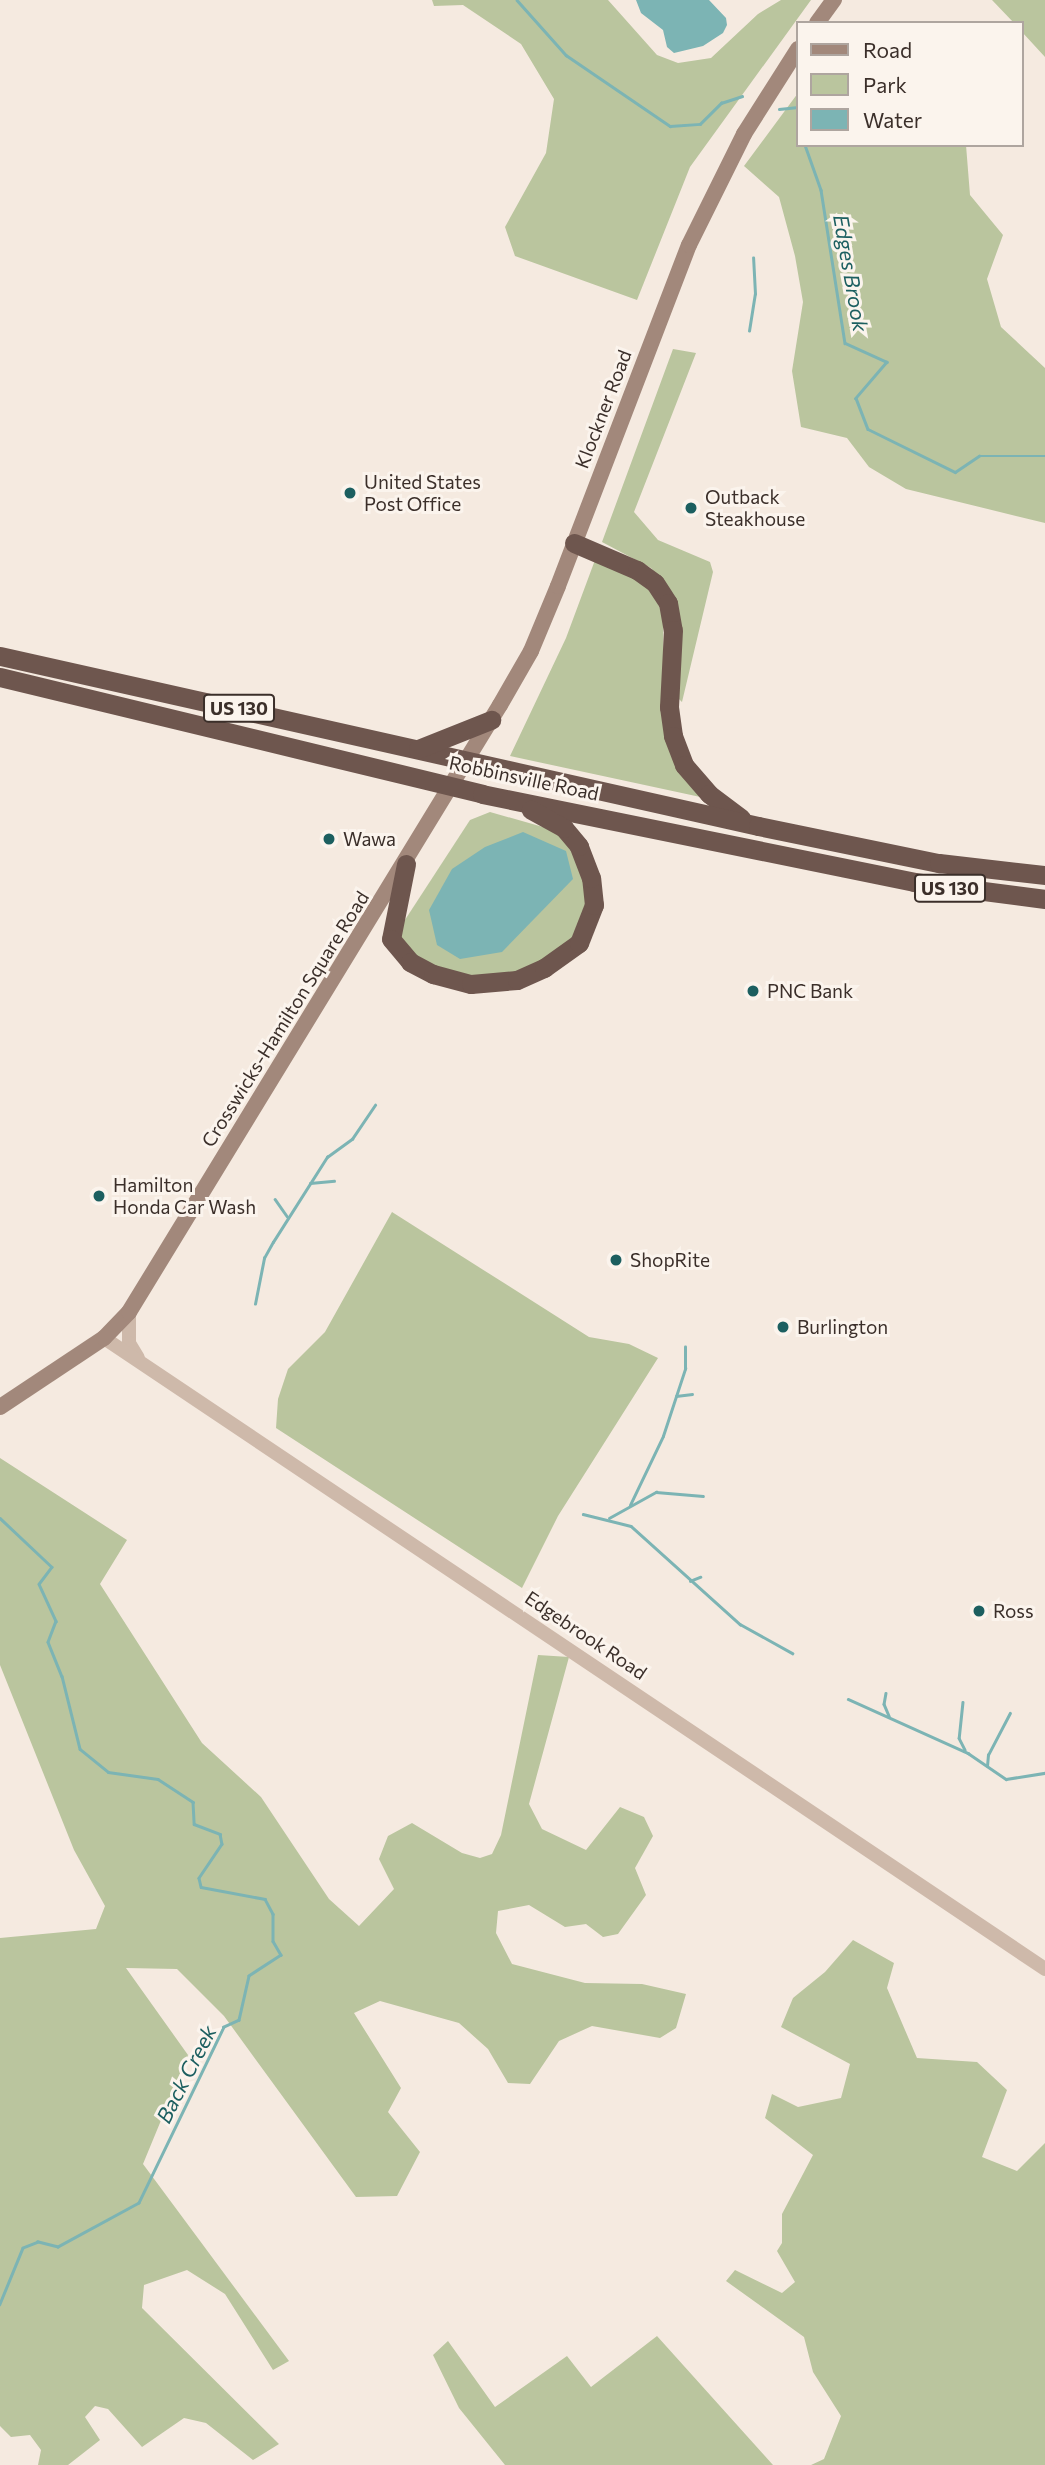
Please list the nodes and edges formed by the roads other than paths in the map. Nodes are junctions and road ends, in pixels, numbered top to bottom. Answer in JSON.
{"nodes":[{"id":1,"x":834,"y":0,"type":"edge"},
{"id":2,"x":818,"y":21,"type":"edge"},
{"id":3,"x":796,"y":52,"type":"edge"},
{"id":4,"x":574,"y":543,"type":"junction"},
{"id":5,"x":4,"y":660,"type":"edge"},
{"id":6,"x":0,"y":677,"type":"edge"},
{"id":7,"x":491,"y":720,"type":"junction"},
{"id":8,"x":416,"y":749,"type":"junction"},
{"id":9,"x":467,"y":761,"type":"junction"},
{"id":10,"x":452,"y":787,"type":"junction"},
{"id":11,"x":505,"y":799,"type":"junction"},
{"id":12,"x":758,"y":826,"type":"junction"},
{"id":13,"x":405,"y":864,"type":"junction"},
{"id":14,"x":1045,"y":875,"type":"edge"},
{"id":15,"x":1045,"y":900,"type":"edge"},
{"id":16,"x":129,"y":1312,"type":"junction"},
{"id":17,"x":104,"y":1338,"type":"junction"},
{"id":18,"x":84,"y":1352,"type":"junction"},
{"id":19,"x":129,"y":1355,"type":"junction"},
{"id":20,"x":147,"y":1366,"type":"junction"},
{"id":21,"x":0,"y":1407,"type":"edge"},
{"id":22,"x":1045,"y":1969,"type":"edge"}],
"edges":[{"from":1,"to":2,"type":"main road"},
{"from":3,"to":4,"type":"main road","name":"Klockner Road"},
{"from":4,"to":7,"type":"main road","name":"Klockner Road"},
{"from":4,"to":12,"type":"highway"},
{"from":5,"to":8,"type":"highway","name":"Robbinsville Road","number":"US 130"},
{"from":6,"to":10,"type":"highway","name":"Robbinsville Road","number":"US 130"},
{"from":7,"to":8,"type":"highway"},
{"from":7,"to":9,"type":"main road","name":"Klockner Road"},
{"from":8,"to":9,"type":"highway","name":"Robbinsville Road","number":"US 130"},
{"from":9,"to":10,"type":"main road","name":"Klockner Road"},
{"from":9,"to":12,"type":"highway","name":"Robbinsville Road","number":"US 130"},
{"from":10,"to":11,"type":"highway","name":"Robbinsville Road","number":"US 130"},
{"from":10,"to":13,"type":"main road","name":"Crosswicks-Hamilton Square Road"},
{"from":11,"to":13,"type":"highway"},
{"from":11,"to":15,"type":"highway","name":"Robbinsville Road","number":"US 130"},
{"from":12,"to":14,"type":"highway","name":"Robbinsville Road","number":"US 130"},
{"from":13,"to":16,"type":"main road","name":"Crosswicks-Hamilton Square Road"},
{"from":16,"to":17,"type":"main road","name":"Crosswicks-Hamilton Square Road"},
{"from":16,"to":20,"type":"street"},
{"from":17,"to":18,"type":"main road"},
{"from":17,"to":19,"type":"street","name":"Edgebrook Road"},
{"from":18,"to":19,"type":"street"},
{"from":18,"to":21,"type":"main road"},
{"from":19,"to":20,"type":"street","name":"Edgebrook Road"},
{"from":20,"to":22,"type":"street","name":"Edgebrook Road"}]}
